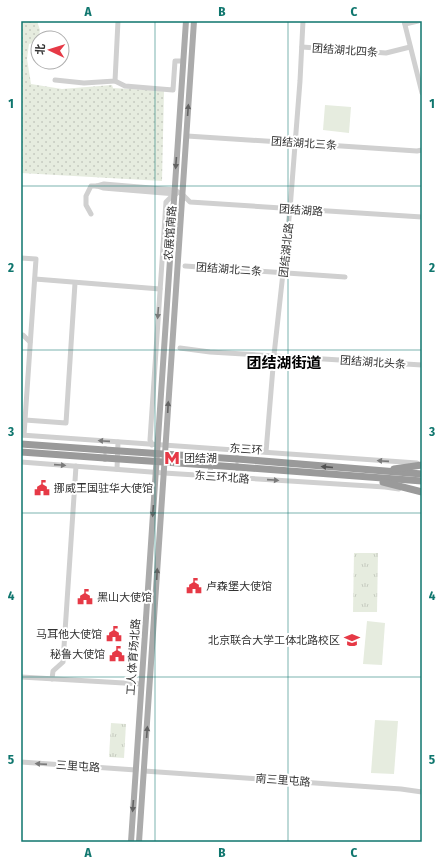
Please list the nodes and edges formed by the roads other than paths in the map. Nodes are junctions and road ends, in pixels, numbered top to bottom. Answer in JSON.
{"nodes":[{"id":1,"x":118,"y":21,"type":"edge"},
{"id":2,"x":186,"y":21,"type":"edge"},
{"id":3,"x":194,"y":21,"type":"edge"},
{"id":4,"x":303,"y":21,"type":"edge"},
{"id":5,"x":418,"y":21,"type":"edge"},
{"id":6,"x":404,"y":23,"type":"edge"},
{"id":7,"x":302,"y":47,"type":"junction"},
{"id":8,"x":410,"y":47,"type":"junction"},
{"id":9,"x":183,"y":61,"type":"junction"},
{"id":10,"x":55,"y":80,"type":"dead end"},
{"id":11,"x":115,"y":81,"type":"junction"},
{"id":12,"x":422,"y":93,"type":"edge"},
{"id":13,"x":187,"y":136,"type":"junction"},
{"id":14,"x":295,"y":142,"type":"junction"},
{"id":15,"x":422,"y":150,"type":"edge"},
{"id":16,"x":174,"y":192,"type":"junction"},
{"id":17,"x":183,"y":195,"type":"junction"},
{"id":18,"x":290,"y":209,"type":"junction"},
{"id":19,"x":91,"y":214,"type":"dead end"},
{"id":20,"x":422,"y":218,"type":"edge"},
{"id":21,"x":21,"y":258,"type":"edge"},
{"id":22,"x":185,"y":266,"type":"dead end"},
{"id":23,"x":283,"y":272,"type":"junction"},
{"id":24,"x":345,"y":277,"type":"dead end"},
{"id":25,"x":34,"y":279,"type":"junction"},
{"id":26,"x":75,"y":283,"type":"junction"},
{"id":27,"x":160,"y":289,"type":"junction"},
{"id":28,"x":21,"y":335,"type":"edge"},
{"id":29,"x":30,"y":342,"type":"junction"},
{"id":30,"x":180,"y":348,"type":"dead end"},
{"id":31,"x":274,"y":355,"type":"junction"},
{"id":32,"x":422,"y":365,"type":"edge"},
{"id":33,"x":25,"y":420,"type":"junction"},
{"id":34,"x":22,"y":435,"type":"edge"},
{"id":35,"x":118,"y":442,"type":"junction"},
{"id":36,"x":21,"y":444,"type":"edge"},
{"id":37,"x":155,"y":445,"type":"junction"},
{"id":38,"x":166,"y":446,"type":"junction"},
{"id":39,"x":212,"y":449,"type":"junction"},
{"id":40,"x":21,"y":452,"type":"edge"},
{"id":41,"x":266,"y":452,"type":"junction"},
{"id":42,"x":105,"y":454,"type":"junction"},
{"id":43,"x":21,"y":462,"type":"edge"},
{"id":44,"x":422,"y":465,"type":"edge"},
{"id":45,"x":76,"y":466,"type":"junction"},
{"id":46,"x":116,"y":469,"type":"junction"},
{"id":47,"x":380,"y":471,"type":"junction"},
{"id":48,"x":155,"y":472,"type":"junction"},
{"id":49,"x":164,"y":473,"type":"junction"},
{"id":50,"x":422,"y":474,"type":"edge"},
{"id":51,"x":210,"y":476,"type":"junction"},
{"id":52,"x":365,"y":477,"type":"junction"},
{"id":53,"x":422,"y":482,"type":"edge"},
{"id":54,"x":422,"y":492,"type":"edge"},
{"id":55,"x":21,"y":677,"type":"edge"},
{"id":56,"x":52,"y":680,"type":"junction"},
{"id":57,"x":141,"y":684,"type":"junction"},
{"id":58,"x":21,"y":762,"type":"edge"},
{"id":59,"x":136,"y":770,"type":"junction"},
{"id":60,"x":144,"y":771,"type":"junction"},
{"id":61,"x":422,"y":792,"type":"edge"},
{"id":62,"x":131,"y":842,"type":"edge"},
{"id":63,"x":139,"y":842,"type":"edge"}],
"edges":[{"from":1,"to":11,"type":"street"},
{"from":2,"to":9,"type":"main road","name":"农展馆南路"},
{"from":13,"to":3,"type":"main road","name":"农展馆南路","one_way":true},
{"from":4,"to":7,"type":"street","name":"团结湖北路"},
{"from":5,"to":6,"type":"street"},
{"from":6,"to":8,"type":"street"},
{"from":7,"to":8,"type":"street","name":"团结湖北四条"},
{"from":7,"to":14,"type":"street","name":"团结湖北路"},
{"from":8,"to":12,"type":"street"},
{"from":9,"to":11,"type":"street"},
{"from":9,"to":16,"type":"main road","name":"农展馆南路","one_way":true},
{"from":10,"to":11,"type":"street"},
{"from":13,"to":14,"type":"street","name":"团结湖北三条"},
{"from":13,"to":17,"type":"main road","name":"农展馆南路"},
{"from":14,"to":15,"type":"street","name":"团结湖北三条"},
{"from":14,"to":18,"type":"street","name":"团结湖北路"},
{"from":16,"to":17,"type":"street","name":"团结湖路"},
{"from":16,"to":19,"type":"street"},
{"from":16,"to":27,"type":"street","name":"农展馆南路"},
{"from":16,"to":37,"type":"main road","name":"农展馆南路"},
{"from":17,"to":18,"type":"street","name":"团结湖路"},
{"from":38,"to":17,"type":"main road","name":"农展馆南路","one_way":true},
{"from":18,"to":20,"type":"street","name":"团结湖路"},
{"from":18,"to":23,"type":"street","name":"团结湖北路"},
{"from":21,"to":25,"type":"street"},
{"from":22,"to":23,"type":"street","name":"团结湖北二条"},
{"from":23,"to":24,"type":"street","name":"团结湖北二条"},
{"from":23,"to":31,"type":"street","name":"团结湖北路"},
{"from":25,"to":26,"type":"street"},
{"from":25,"to":29,"type":"street"},
{"from":26,"to":27,"type":"street"},
{"from":26,"to":33,"type":"street"},
{"from":27,"to":37,"type":"street","name":"农展馆南路","one_way":true},
{"from":28,"to":29,"type":"street"},
{"from":29,"to":33,"type":"street"},
{"from":30,"to":31,"type":"street","name":"团结湖北头条"},
{"from":31,"to":32,"type":"street","name":"团结湖北头条"},
{"from":31,"to":41,"type":"street","name":"团结湖北路"},
{"from":33,"to":34,"type":"street"},
{"from":35,"to":34,"type":"street","one_way":true},
{"from":35,"to":37,"type":"street"},
{"from":35,"to":46,"type":"street"},
{"from":36,"to":42,"type":"highway","name":"东三环"},
{"from":37,"to":38,"type":"street"},
{"from":37,"to":48,"type":"main road","name":"工人体育场北路"},
{"from":38,"to":39,"type":"street"},
{"from":38,"to":49,"type":"main road","name":"农展馆南路"},
{"from":39,"to":41,"type":"street"},
{"from":39,"to":51,"type":"street"},
{"from":40,"to":42,"type":"highway","name":"东三环"},
{"from":44,"to":41,"type":"street","one_way":true},
{"from":47,"to":42,"type":"highway","name":"东三环","one_way":true,"bridge":true},
{"from":42,"to":52,"type":"highway","name":"东三环","bridge":true},
{"from":43,"to":45,"type":"street","name":"东三环北路","one_way":true},
{"from":44,"to":47,"type":"highway"},
{"from":45,"to":46,"type":"street","name":"东三环北路"},
{"from":45,"to":56,"type":"street"},
{"from":46,"to":48,"type":"street","name":"东三环北路"},
{"from":47,"to":50,"type":"highway","name":"东三环"},
{"from":48,"to":49,"type":"street","name":"东三环北路"},
{"from":48,"to":57,"type":"main road","name":"工人体育场北路","one_way":true},
{"from":49,"to":51,"type":"street","name":"东三环北路"},
{"from":60,"to":49,"type":"main road","name":"工人体育场北路","one_way":true},
{"from":51,"to":54,"type":"street","name":"东三环北路","one_way":true},
{"from":52,"to":53,"type":"highway","name":"东三环"},
{"from":52,"to":54,"type":"highway"},
{"from":55,"to":56,"type":"street"},
{"from":56,"to":57,"type":"street"},
{"from":57,"to":59,"type":"main road","name":"工人体育场北路"},
{"from":59,"to":58,"type":"street","name":"三里屯路","one_way":true},
{"from":59,"to":62,"type":"main road","name":"工人体育场北路","one_way":true},
{"from":60,"to":61,"type":"street","name":"南三里屯路"},
{"from":60,"to":63,"type":"main road","name":"工人体育场北路"}]}
